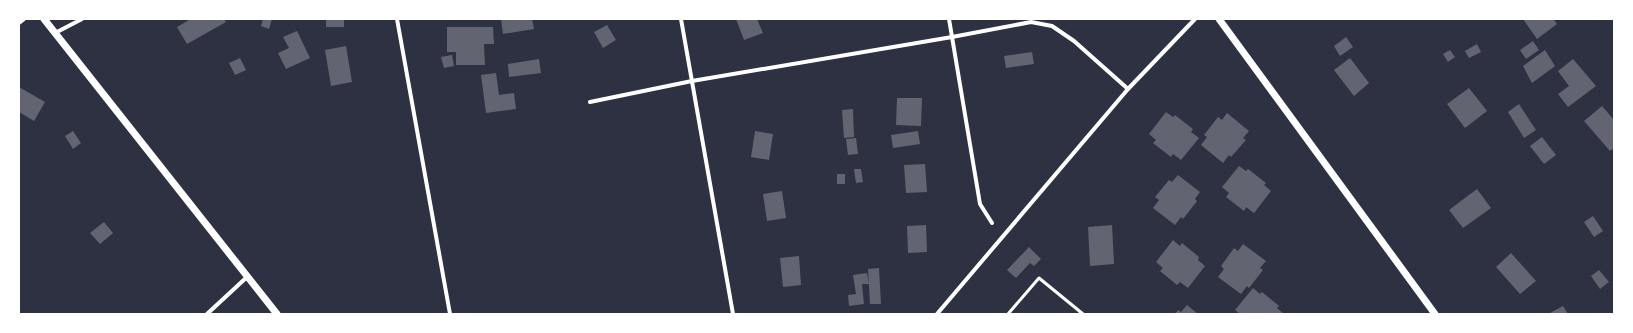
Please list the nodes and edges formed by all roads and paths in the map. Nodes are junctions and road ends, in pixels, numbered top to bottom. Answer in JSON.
{"nodes":[{"id":1,"x":24,"y":19,"type":"edge"},
{"id":2,"x":44,"y":19,"type":"edge"},
{"id":3,"x":82,"y":19,"type":"edge"},
{"id":4,"x":397,"y":19,"type":"edge"},
{"id":5,"x":681,"y":19,"type":"edge"},
{"id":6,"x":949,"y":19,"type":"edge"},
{"id":7,"x":1195,"y":19,"type":"edge"},
{"id":8,"x":1218,"y":19,"type":"edge"},
{"id":9,"x":19,"y":23,"type":"edge"},
{"id":10,"x":55,"y":33,"type":"junction"},
{"id":11,"x":952,"y":37,"type":"junction"},
{"id":12,"x":692,"y":81,"type":"junction"},
{"id":13,"x":1128,"y":89,"type":"junction"},
{"id":14,"x":590,"y":102,"type":"dead end"},
{"id":15,"x":992,"y":223,"type":"dead end"},
{"id":16,"x":247,"y":277,"type":"junction"},
{"id":17,"x":207,"y":314,"type":"edge"},
{"id":18,"x":277,"y":314,"type":"edge"},
{"id":19,"x":450,"y":314,"type":"edge"},
{"id":20,"x":733,"y":314,"type":"edge"},
{"id":21,"x":937,"y":314,"type":"edge"},
{"id":22,"x":1008,"y":314,"type":"edge"},
{"id":23,"x":1083,"y":314,"type":"edge"},
{"id":24,"x":1435,"y":314,"type":"edge"}],
"edges":[{"from":1,"to":9,"type":"street"},
{"from":2,"to":10,"type":"street"},
{"from":3,"to":10,"type":"street"},
{"from":4,"to":19,"type":"street"},
{"from":5,"to":12,"type":"street"},
{"from":6,"to":11,"type":"street"},
{"from":7,"to":13,"type":"street"},
{"from":8,"to":24,"type":"street"},
{"from":10,"to":16,"type":"street"},
{"from":11,"to":12,"type":"street"},
{"from":11,"to":13,"type":"street"},
{"from":11,"to":15,"type":"street"},
{"from":12,"to":14,"type":"street"},
{"from":12,"to":20,"type":"street"},
{"from":13,"to":21,"type":"street"},
{"from":16,"to":17,"type":"street"},
{"from":16,"to":18,"type":"street"},
{"from":22,"to":23,"type":"lane"}]}
